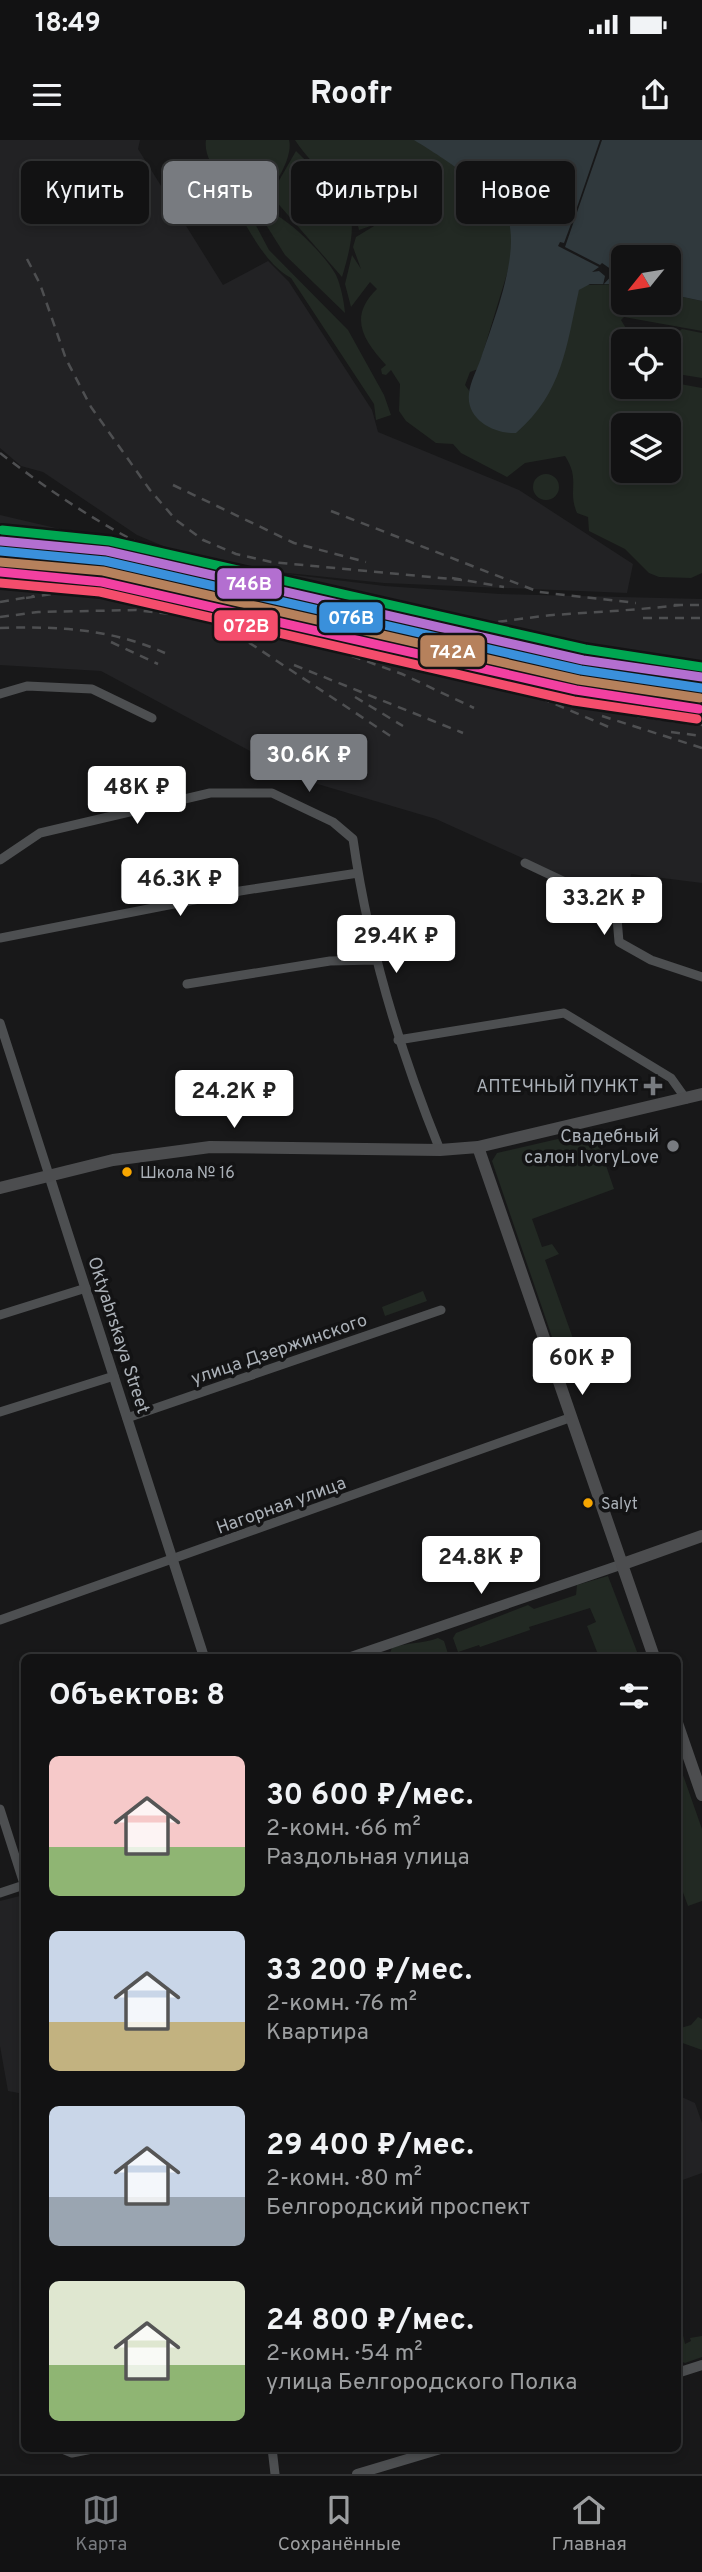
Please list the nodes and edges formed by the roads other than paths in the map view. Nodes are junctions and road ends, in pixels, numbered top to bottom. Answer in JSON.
{"nodes":[{"id":1,"x":0,"y":694,"type":"edge"},
{"id":2,"x":152,"y":718,"type":"dead end"},
{"id":3,"x":0,"y":860,"type":"edge"},
{"id":4,"x":525,"y":863,"type":"dead end"},
{"id":5,"x":358,"y":873,"type":"junction"},
{"id":6,"x":0,"y":938,"type":"edge"},
{"id":7,"x":376,"y":960,"type":"junction"},
{"id":8,"x":702,"y":977,"type":"edge"},
{"id":9,"x":187,"y":984,"type":"dead end"},
{"id":10,"x":0,"y":1023,"type":"edge"},
{"id":11,"x":398,"y":1040,"type":"junction"},
{"id":12,"x":702,"y":1094,"type":"edge"},
{"id":13,"x":686,"y":1099,"type":"junction"},
{"id":14,"x":478,"y":1147,"type":"junction"},
{"id":15,"x":440,"y":1150,"type":"junction"},
{"id":16,"x":49,"y":1175,"type":"junction"},
{"id":17,"x":0,"y":1188,"type":"edge"},
{"id":18,"x":86,"y":1288,"type":"junction"},
{"id":19,"x":441,"y":1310,"type":"dead end"},
{"id":20,"x":0,"y":1315,"type":"edge"},
{"id":21,"x":114,"y":1376,"type":"junction"},
{"id":22,"x":0,"y":1412,"type":"edge"},
{"id":23,"x":572,"y":1417,"type":"junction"},
{"id":24,"x":127,"y":1418,"type":"junction"},
{"id":25,"x":702,"y":1536,"type":"edge"},
{"id":26,"x":173,"y":1561,"type":"junction"},
{"id":27,"x":622,"y":1564,"type":"junction"},
{"id":28,"x":0,"y":1620,"type":"edge"},
{"id":29,"x":203,"y":1654,"type":"edge"},
{"id":30,"x":360,"y":1654,"type":"edge"},
{"id":31,"x":653,"y":1654,"type":"edge"},
{"id":32,"x":681,"y":1735,"type":"edge"},
{"id":33,"x":702,"y":1795,"type":"edge"},
{"id":34,"x":0,"y":1809,"type":"edge"},
{"id":35,"x":21,"y":1875,"type":"edge"},
{"id":36,"x":21,"y":1885,"type":"edge"},
{"id":37,"x":0,"y":1893,"type":"edge"},
{"id":38,"x":702,"y":2365,"type":"edge"},
{"id":39,"x":681,"y":2372,"type":"edge"},
{"id":40,"x":272,"y":2452,"type":"edge"},
{"id":41,"x":431,"y":2452,"type":"edge"},
{"id":42,"x":275,"y":2474,"type":"edge"},
{"id":43,"x":357,"y":2474,"type":"edge"}],
"edges":[{"from":1,"to":2,"type":"street"},
{"from":3,"to":5,"type":"street"},
{"from":4,"to":8,"type":"street"},
{"from":5,"to":6,"type":"street"},
{"from":5,"to":7,"type":"street"},
{"from":7,"to":9,"type":"street"},
{"from":7,"to":11,"type":"street"},
{"from":10,"to":16,"type":"street","name":"Oktyabrskaya Street"},
{"from":11,"to":13,"type":"street"},
{"from":11,"to":15,"type":"street"},
{"from":12,"to":13,"type":"main road"},
{"from":13,"to":14,"type":"main road"},
{"from":14,"to":15,"type":"main road"},
{"from":14,"to":23,"type":"main road"},
{"from":15,"to":16,"type":"main road"},
{"from":16,"to":17,"type":"main road"},
{"from":16,"to":18,"type":"street","name":"Oktyabrskaya Street"},
{"from":18,"to":20,"type":"street"},
{"from":18,"to":21,"type":"street","name":"Oktyabrskaya Street"},
{"from":19,"to":24,"type":"street","name":"улица Дзержинского"},
{"from":21,"to":22,"type":"street"},
{"from":21,"to":24,"type":"street","name":"Oktyabrskaya Street"},
{"from":23,"to":26,"type":"street","name":"Нагорная улица"},
{"from":23,"to":27,"type":"main road"},
{"from":24,"to":26,"type":"street","name":"Oktyabrskaya Street"},
{"from":25,"to":27,"type":"main road"},
{"from":26,"to":28,"type":"street","name":"Нагорная улица"},
{"from":26,"to":29,"type":"street","name":"Oktyabrskaya Street"},
{"from":27,"to":30,"type":"street"},
{"from":27,"to":31,"type":"main road"},
{"from":32,"to":33,"type":"main road"},
{"from":34,"to":35,"type":"street"},
{"from":36,"to":37,"type":"street"},
{"from":38,"to":39,"type":"street"},
{"from":40,"to":42,"type":"street"},
{"from":41,"to":43,"type":"street"}]}
